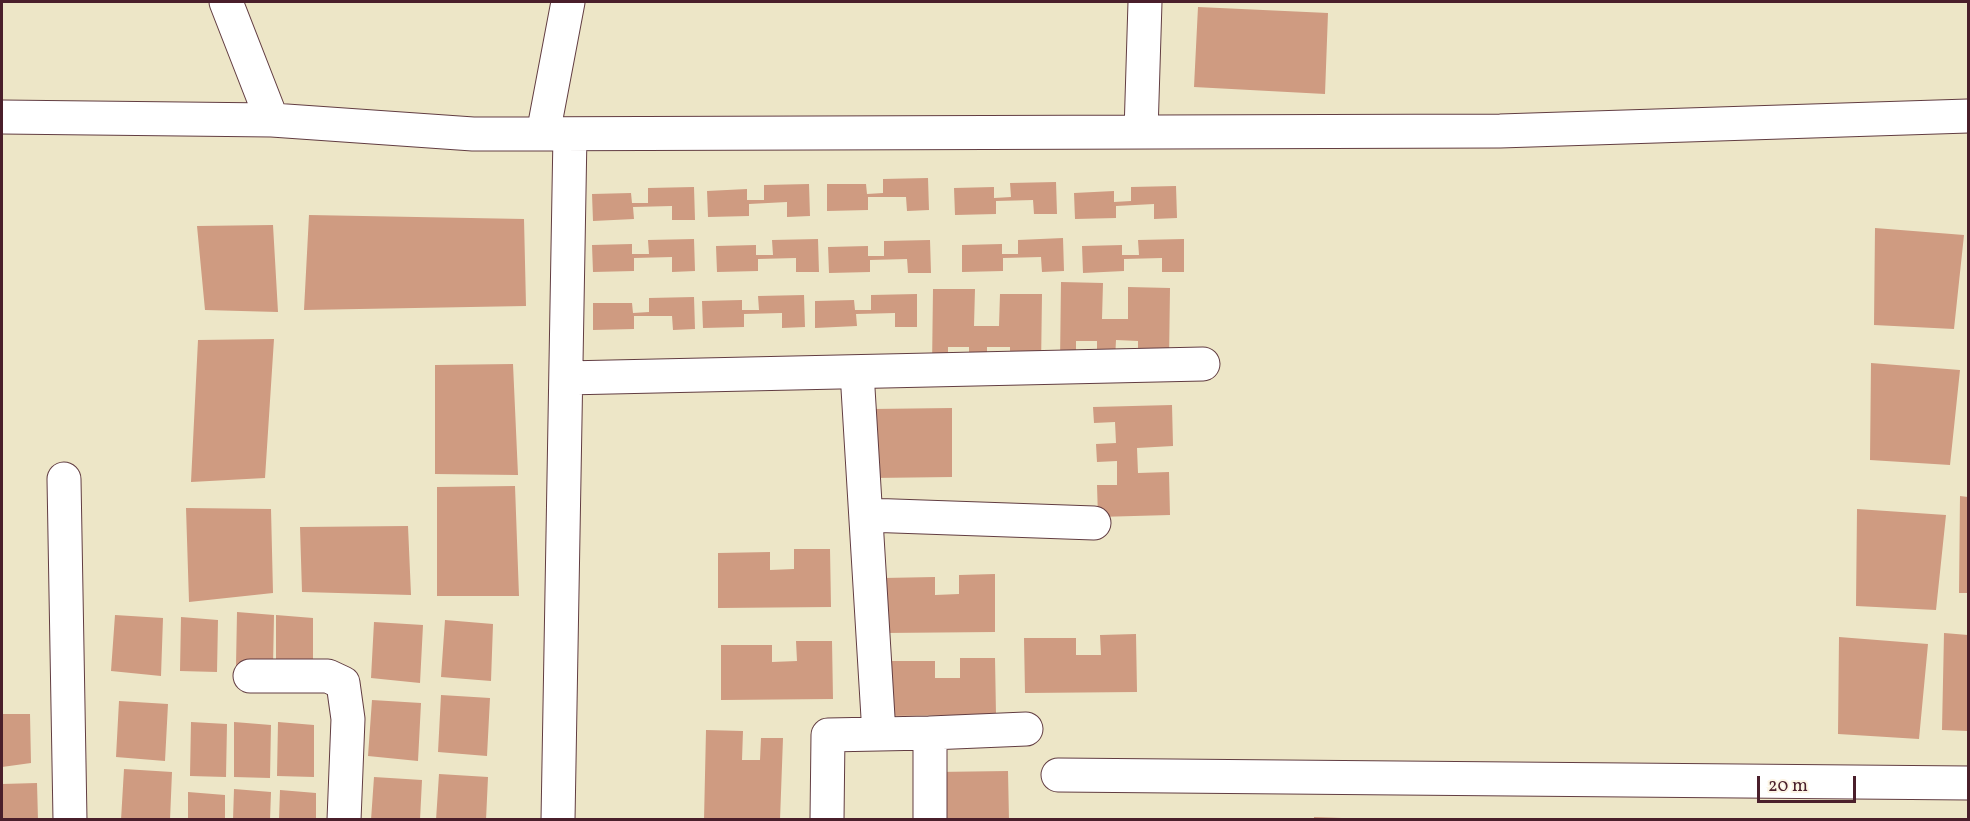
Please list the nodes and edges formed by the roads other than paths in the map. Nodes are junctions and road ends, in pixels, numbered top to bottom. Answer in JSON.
{"nodes":[{"id":1,"x":226,"y":2,"type":"edge"},
{"id":2,"x":568,"y":2,"type":"edge"},
{"id":3,"x":1145,"y":2,"type":"edge"},
{"id":4,"x":1968,"y":116,"type":"edge"},
{"id":5,"x":2,"y":117,"type":"edge"},
{"id":6,"x":272,"y":120,"type":"junction"},
{"id":7,"x":1141,"y":132,"type":"junction"},
{"id":8,"x":556,"y":134,"type":"junction"},
{"id":9,"x":1203,"y":364,"type":"dead end"},
{"id":10,"x":857,"y":372,"type":"junction"},
{"id":11,"x":566,"y":378,"type":"junction"},
{"id":12,"x":64,"y":479,"type":"dead end"},
{"id":13,"x":866,"y":515,"type":"junction"},
{"id":14,"x":1094,"y":523,"type":"dead end"},
{"id":15,"x":250,"y":676,"type":"dead end"},
{"id":16,"x":1026,"y":729,"type":"dead end"},
{"id":17,"x":879,"y":734,"type":"junction"},
{"id":18,"x":930,"y":734,"type":"junction"},
{"id":19,"x":1058,"y":775,"type":"dead end"},
{"id":20,"x":1968,"y":783,"type":"edge"},
{"id":21,"x":70,"y":819,"type":"edge"},
{"id":22,"x":344,"y":819,"type":"edge"},
{"id":23,"x":558,"y":819,"type":"edge"},
{"id":24,"x":827,"y":819,"type":"edge"},
{"id":25,"x":930,"y":819,"type":"edge"}],
"edges":[{"from":1,"to":6,"type":"street"},
{"from":2,"to":8,"type":"street"},
{"from":3,"to":7,"type":"street"},
{"from":4,"to":7,"type":"street"},
{"from":5,"to":6,"type":"street"},
{"from":6,"to":8,"type":"street"},
{"from":7,"to":8,"type":"street"},
{"from":8,"to":11,"type":"street"},
{"from":9,"to":10,"type":"street"},
{"from":10,"to":11,"type":"street"},
{"from":10,"to":13,"type":"street"},
{"from":11,"to":23,"type":"street"},
{"from":12,"to":21,"type":"street"},
{"from":13,"to":14,"type":"street"},
{"from":13,"to":17,"type":"street"},
{"from":15,"to":22,"type":"street"},
{"from":16,"to":18,"type":"street"},
{"from":17,"to":18,"type":"street"},
{"from":17,"to":24,"type":"street"},
{"from":18,"to":25,"type":"street"},
{"from":19,"to":20,"type":"street"}]}
